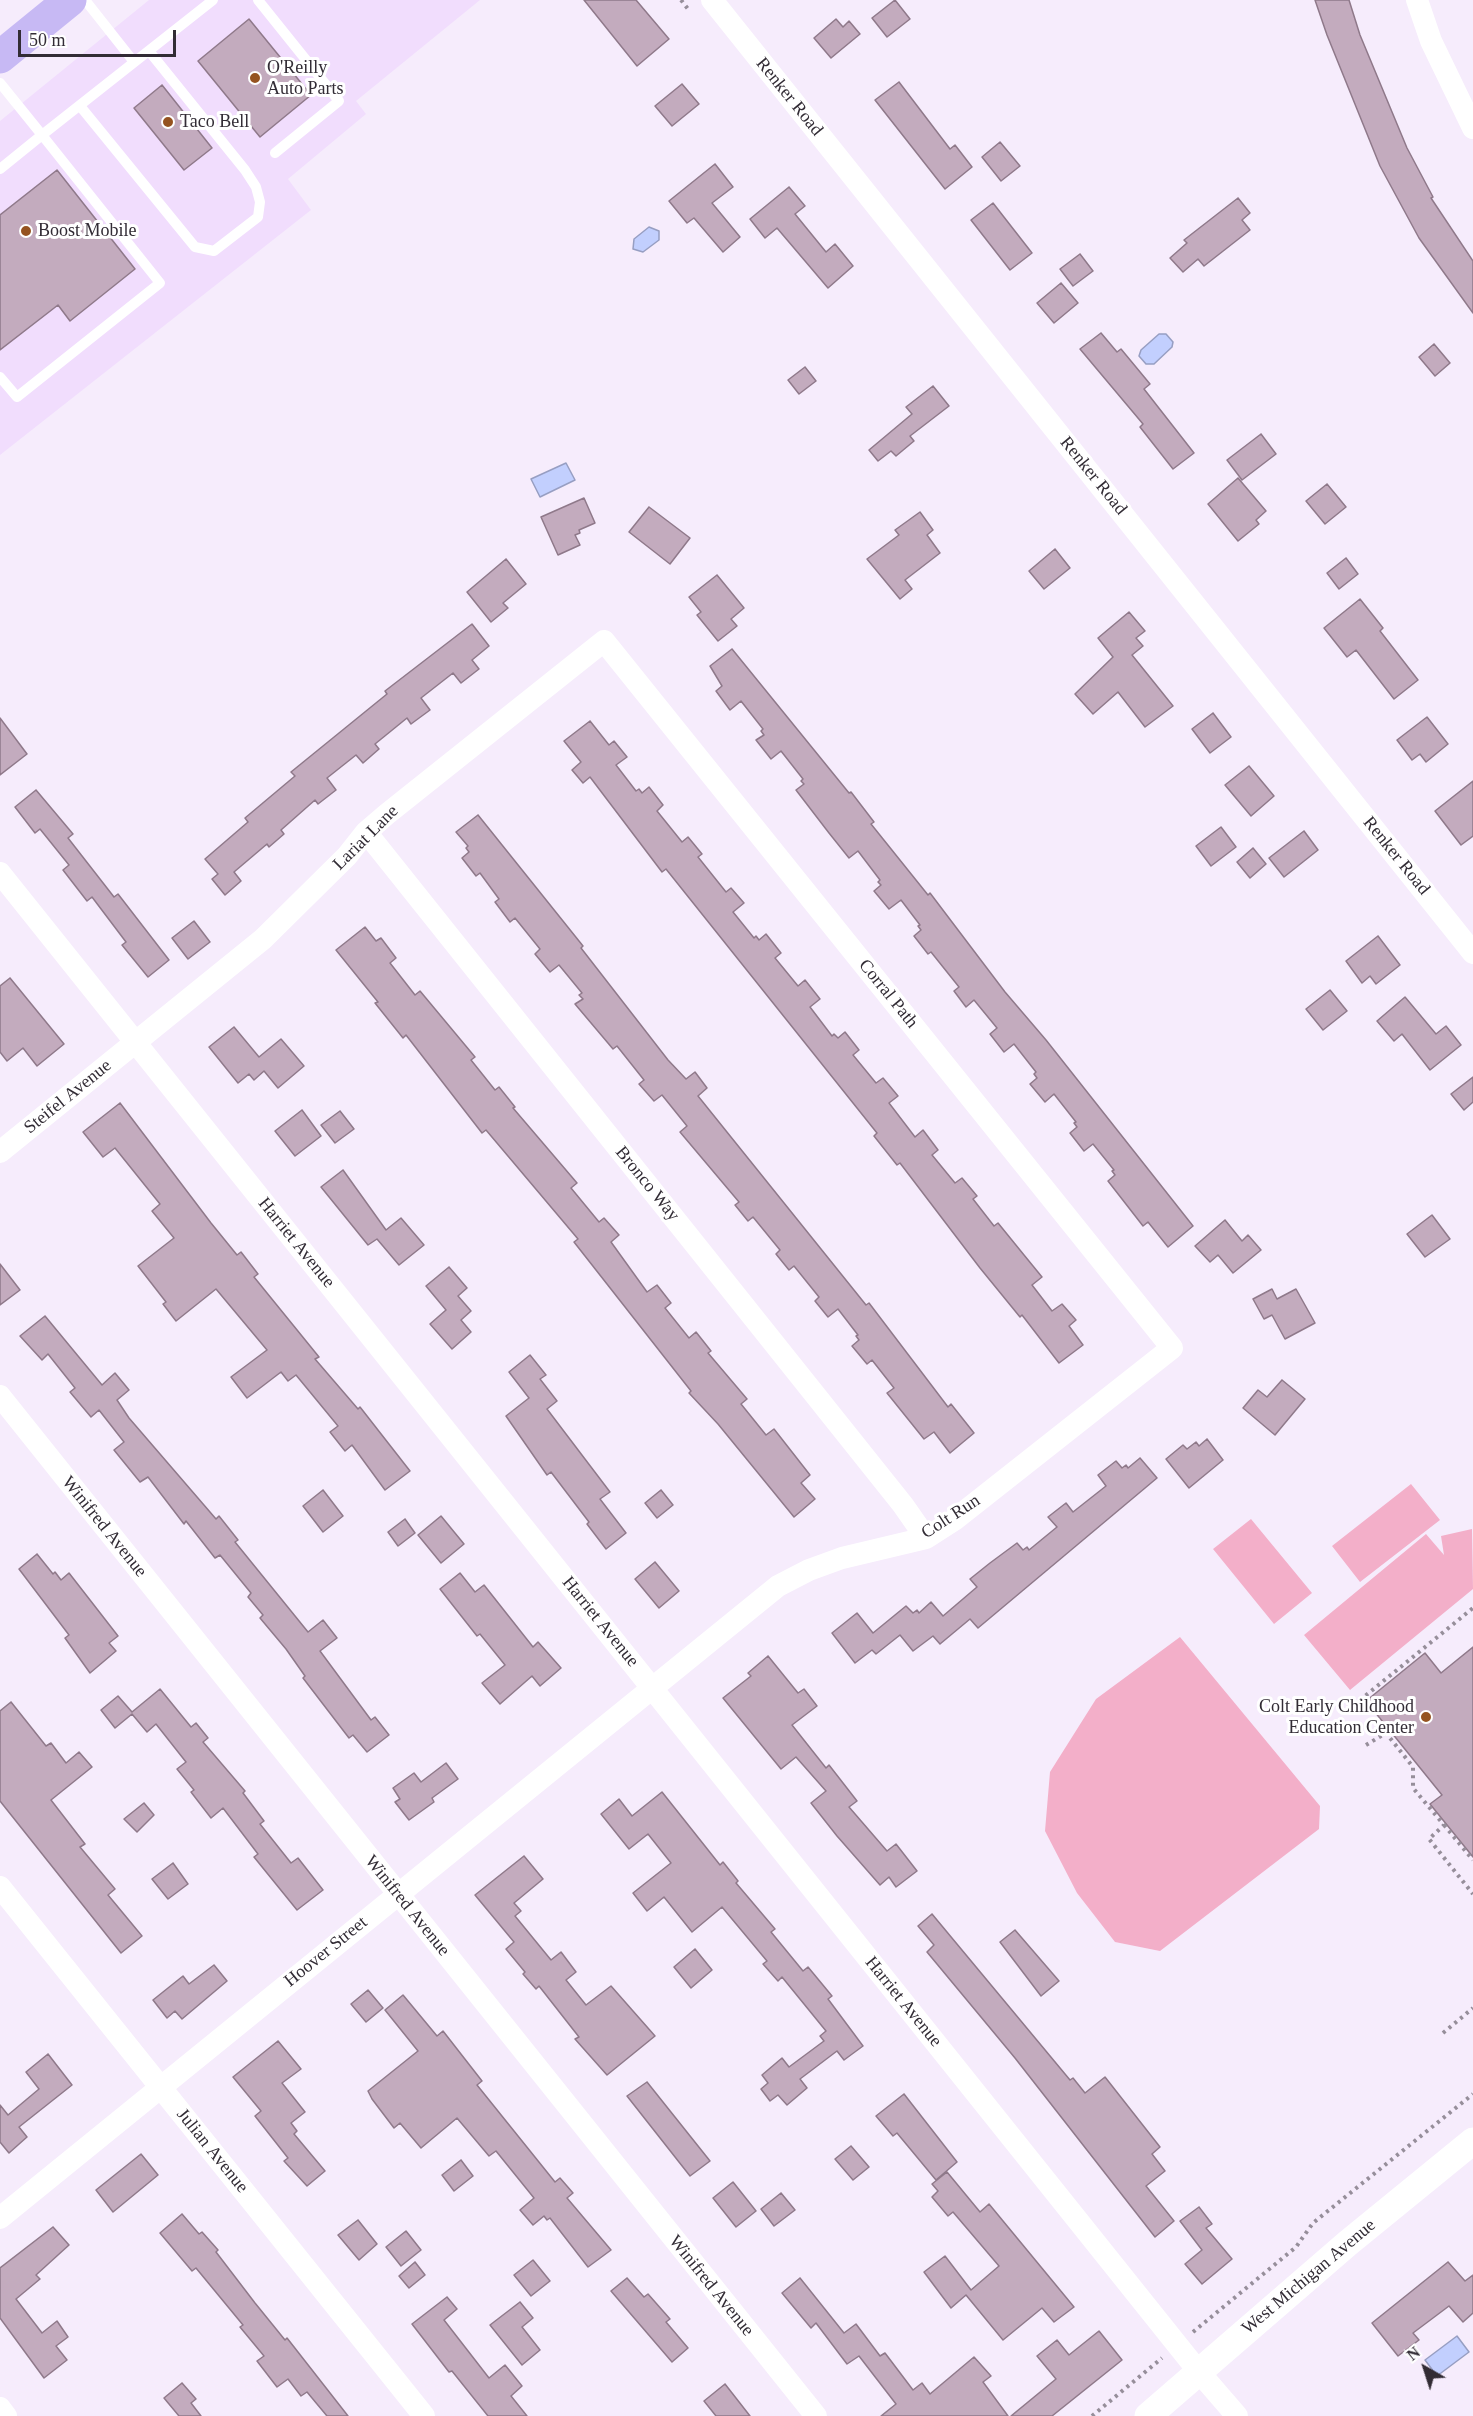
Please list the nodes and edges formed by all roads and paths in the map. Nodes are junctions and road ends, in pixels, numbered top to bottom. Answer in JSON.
{"nodes":[{"id":1,"x":70,"y":0,"type":"edge"},
{"id":2,"x":85,"y":0,"type":"edge"},
{"id":3,"x":213,"y":0,"type":"edge"},
{"id":4,"x":258,"y":0,"type":"edge"},
{"id":5,"x":681,"y":0,"type":"edge"},
{"id":6,"x":712,"y":0,"type":"edge"},
{"id":7,"x":1417,"y":0,"type":"edge"},
{"id":8,"x":688,"y":9,"type":"dead end"},
{"id":9,"x":149,"y":51,"type":"junction"},
{"id":10,"x":0,"y":57,"type":"edge"},
{"id":11,"x":135,"y":62,"type":"junction"},
{"id":12,"x":0,"y":83,"type":"edge"},
{"id":13,"x":80,"y":106,"type":"junction"},
{"id":14,"x":1473,"y":128,"type":"edge"},
{"id":15,"x":42,"y":135,"type":"junction"},
{"id":16,"x":275,"y":153,"type":"dead end"},
{"id":17,"x":0,"y":169,"type":"edge"},
{"id":18,"x":0,"y":377,"type":"edge"},
{"id":19,"x":604,"y":641,"type":"joint"},
{"id":20,"x":366,"y":832,"type":"junction"},
{"id":21,"x":0,"y":873,"type":"edge"},
{"id":22,"x":1473,"y":952,"type":"edge"},
{"id":23,"x":135,"y":1043,"type":"junction"},
{"id":24,"x":0,"y":1152,"type":"edge"},
{"id":25,"x":1172,"y":1348,"type":"joint"},
{"id":26,"x":0,"y":1396,"type":"edge"},
{"id":27,"x":926,"y":1538,"type":"junction"},
{"id":28,"x":1473,"y":1608,"type":"edge"},
{"id":29,"x":652,"y":1688,"type":"junction"},
{"id":30,"x":1354,"y":1704,"type":"dead end"},
{"id":31,"x":1366,"y":1745,"type":"dead end"},
{"id":32,"x":1444,"y":1825,"type":"junction"},
{"id":33,"x":1473,"y":1860,"type":"edge"},
{"id":34,"x":0,"y":1887,"type":"edge"},
{"id":35,"x":1473,"y":1894,"type":"edge"},
{"id":36,"x":398,"y":1895,"type":"junction"},
{"id":37,"x":1473,"y":2008,"type":"edge"},
{"id":38,"x":1443,"y":2033,"type":"dead end"},
{"id":39,"x":160,"y":2087,"type":"junction"},
{"id":40,"x":1473,"y":2094,"type":"edge"},
{"id":41,"x":1471,"y":2147,"type":"edge"},
{"id":42,"x":0,"y":2218,"type":"edge"},
{"id":43,"x":1178,"y":2345,"type":"junction"},
{"id":44,"x":1199,"y":2372,"type":"junction"},
{"id":45,"x":0,"y":2408,"type":"edge"},
{"id":46,"x":6,"y":2416,"type":"edge"},
{"id":47,"x":424,"y":2416,"type":"edge"},
{"id":48,"x":816,"y":2416,"type":"edge"},
{"id":49,"x":1092,"y":2416,"type":"edge"},
{"id":50,"x":1148,"y":2416,"type":"edge"},
{"id":51,"x":1237,"y":2416,"type":"edge"}],
"edges":[{"from":1,"to":10,"type":"main road"},
{"from":2,"to":11,"type":"lane"},
{"from":3,"to":9,"type":"lane"},
{"from":4,"to":16,"type":"lane"},
{"from":5,"to":8,"type":"path"},
{"from":6,"to":22,"type":"street","name":"Renker Road"},
{"from":7,"to":14,"type":"street"},
{"from":9,"to":11,"type":"lane"},
{"from":9,"to":13,"type":"lane"},
{"from":11,"to":13,"type":"lane"},
{"from":12,"to":15,"type":"lane"},
{"from":13,"to":15,"type":"lane"},
{"from":15,"to":17,"type":"lane"},
{"from":15,"to":18,"type":"lane"},
{"from":19,"to":20,"type":"street","name":"Lariat Lane"},
{"from":19,"to":25,"type":"street","name":"Corral Path"},
{"from":20,"to":23,"type":"street","name":"Lariat Lane"},
{"from":20,"to":27,"type":"street","name":"Bronco Way"},
{"from":21,"to":23,"type":"street","name":"Harriet Avenue"},
{"from":23,"to":24,"type":"street","name":"Steifel Avenue"},
{"from":23,"to":29,"type":"street","name":"Harriet Avenue"},
{"from":25,"to":27,"type":"street","name":"Colt Run"},
{"from":26,"to":36,"type":"street","name":"Winifred Avenue"},
{"from":27,"to":29,"type":"street","name":"Colt Run"},
{"from":28,"to":30,"type":"path"},
{"from":29,"to":36,"type":"street","name":"Hoover Street"},
{"from":29,"to":43,"type":"street","name":"Harriet Avenue"},
{"from":31,"to":32,"type":"path"},
{"from":32,"to":33,"type":"path"},
{"from":32,"to":35,"type":"path"},
{"from":34,"to":39,"type":"street","name":"Julian Avenue"},
{"from":36,"to":39,"type":"street","name":"Hoover Street"},
{"from":36,"to":48,"type":"street","name":"Winifred Avenue"},
{"from":37,"to":38,"type":"path"},
{"from":39,"to":42,"type":"street","name":"Hoover Street"},
{"from":39,"to":47,"type":"street","name":"Julian Avenue"},
{"from":40,"to":43,"type":"path"},
{"from":41,"to":44,"type":"street","name":"West Michigan Avenue"},
{"from":43,"to":44,"type":"street","name":"Harriet Avenue"},
{"from":43,"to":49,"type":"path"},
{"from":44,"to":50,"type":"street","name":"West Michigan Avenue"},
{"from":44,"to":51,"type":"street","name":"Harriet Avenue"},
{"from":45,"to":46,"type":"street"}]}
